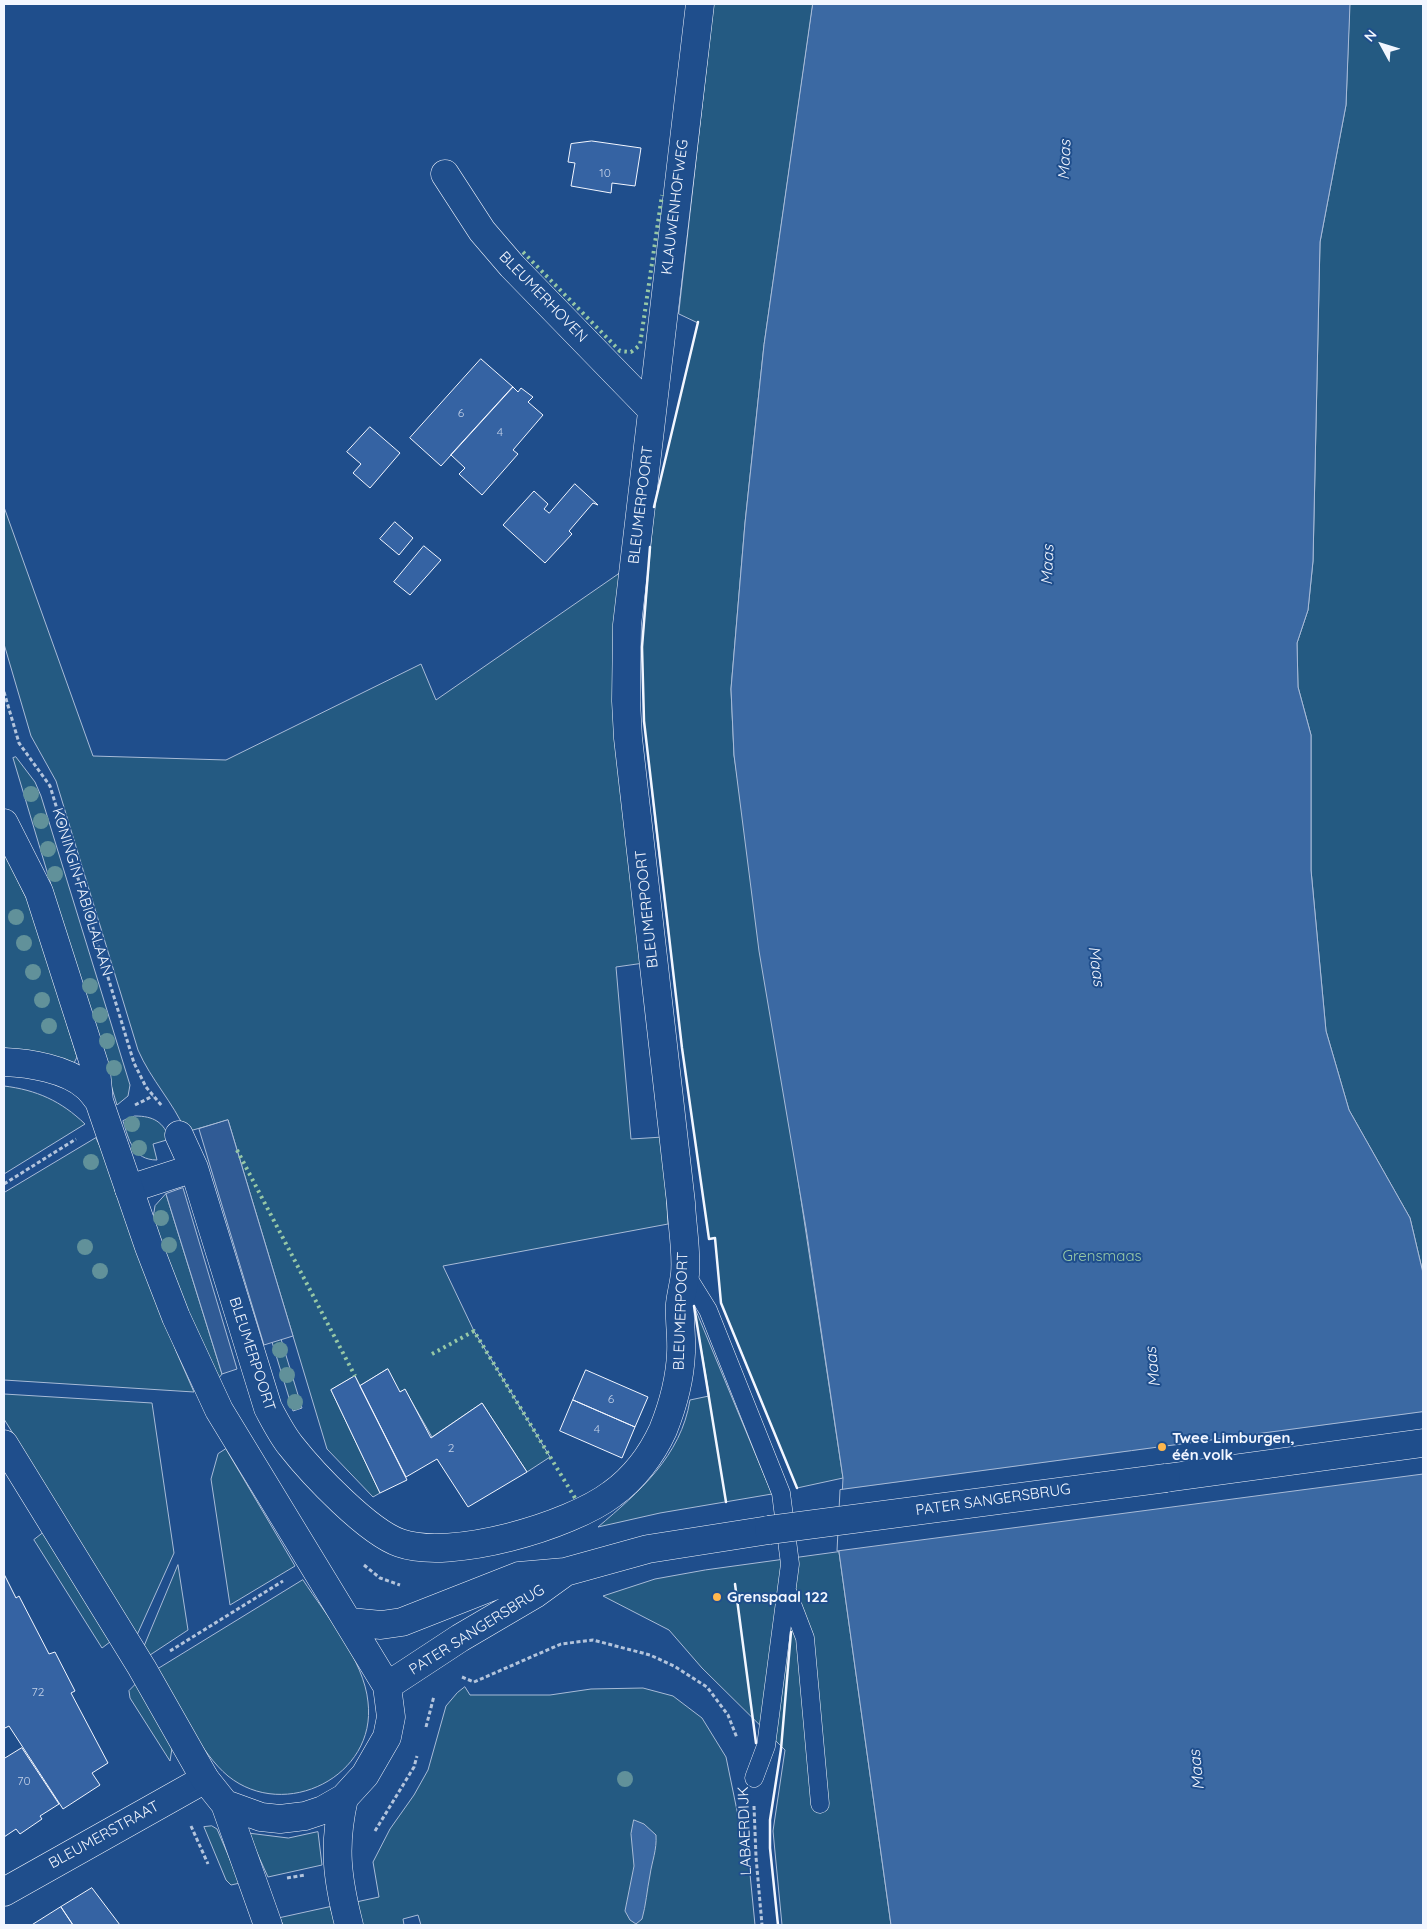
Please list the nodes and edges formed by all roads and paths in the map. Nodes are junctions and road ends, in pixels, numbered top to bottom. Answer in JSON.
{"nodes":[{"id":1,"x":700,"y":4,"type":"edge"},
{"id":2,"x":445,"y":174,"type":"dead end"},
{"id":3,"x":652,"y":410,"type":"junction"},
{"id":4,"x":4,"y":692,"type":"edge"},
{"id":5,"x":4,"y":823,"type":"edge"},
{"id":6,"x":4,"y":1062,"type":"edge"},
{"id":7,"x":153,"y":1096,"type":"dead end"},
{"id":8,"x":99,"y":1101,"type":"junction"},
{"id":9,"x":82,"y":1135,"type":"dead end"},
{"id":10,"x":179,"y":1136,"type":"dead end"},
{"id":11,"x":194,"y":1168,"type":"junction"},
{"id":12,"x":4,"y":1184,"type":"edge"},
{"id":13,"x":129,"y":1189,"type":"junction"},
{"id":14,"x":685,"y":1273,"type":"junction"},
{"id":15,"x":1423,"y":1443,"type":"edge"},
{"id":16,"x":4,"y":1444,"type":"edge"},
{"id":17,"x":314,"y":1562,"type":"junction"},
{"id":18,"x":565,"y":1572,"type":"junction"},
{"id":19,"x":787,"y":1589,"type":"junction"},
{"id":20,"x":350,"y":1622,"type":"junction"},
{"id":21,"x":142,"y":1668,"type":"junction"},
{"id":22,"x":465,"y":1670,"type":"dead end"},
{"id":23,"x":457,"y":1675,"type":"joint"},
{"id":24,"x":387,"y":1686,"type":"junction"},
{"id":25,"x":754,"y":1778,"type":"junction"},
{"id":26,"x":205,"y":1779,"type":"junction"},
{"id":27,"x":178,"y":1795,"type":"junction"},
{"id":28,"x":344,"y":1798,"type":"junction"},
{"id":29,"x":225,"y":1804,"type":"junction"},
{"id":30,"x":820,"y":1804,"type":"dead end"},
{"id":31,"x":210,"y":1871,"type":"dead end"},
{"id":32,"x":4,"y":1892,"type":"edge"},
{"id":33,"x":268,"y":1925,"type":"edge"},
{"id":34,"x":349,"y":1925,"type":"edge"},
{"id":35,"x":762,"y":1925,"type":"edge"}],
"edges":[{"from":1,"to":3,"type":"main road","name":"KLAUWENHOFWEG"},
{"from":2,"to":3,"type":"main road","name":"BLEUMERHOVEN"},
{"from":3,"to":14,"type":"main road","name":"BLEUMERPOORT"},
{"from":4,"to":7,"type":"path","name":"KONINGIN FABIOLALAAN"},
{"from":5,"to":8,"type":"main road"},
{"from":6,"to":8,"type":"main road"},
{"from":8,"to":13,"type":"main road"},
{"from":9,"to":12,"type":"path"},
{"from":10,"to":11,"type":"main road","name":"BLEUMERPOORT"},
{"from":11,"to":13,"type":"main road"},
{"from":11,"to":14,"type":"main road","name":"BLEUMERPOORT"},
{"from":13,"to":17,"type":"main road"},
{"from":14,"to":19,"type":"lane"},
{"from":15,"to":18,"type":"main road","name":"PATER SANGERSBRUG","bridge":true},
{"from":16,"to":21,"type":"main road"},
{"from":17,"to":20,"type":"main road"},
{"from":17,"to":21,"type":"path"},
{"from":18,"to":20,"type":"main road","name":"PATER SANGERSBRUG"},
{"from":18,"to":24,"type":"main road","name":"PATER SANGERSBRUG"},
{"from":19,"to":25,"type":"lane"},
{"from":19,"to":30,"type":"lane"},
{"from":20,"to":24,"type":"main road"},
{"from":21,"to":26,"type":"main road"},
{"from":22,"to":23,"type":"path","name":"PATER SANGERSBRUG"},
{"from":23,"to":25,"type":"path","name":"LABAERDIJK"},
{"from":24,"to":28,"type":"main road"},
{"from":25,"to":35,"type":"path","name":"LABAERDIJK"},
{"from":26,"to":27,"type":"main road","name":"BLEUMERSTRAAT"},
{"from":26,"to":29,"type":"main road"},
{"from":27,"to":31,"type":"path"},
{"from":27,"to":32,"type":"main road","name":"BLEUMERSTRAAT"},
{"from":28,"to":29,"type":"main road"},
{"from":28,"to":34,"type":"main road"},
{"from":29,"to":33,"type":"main road"}]}
